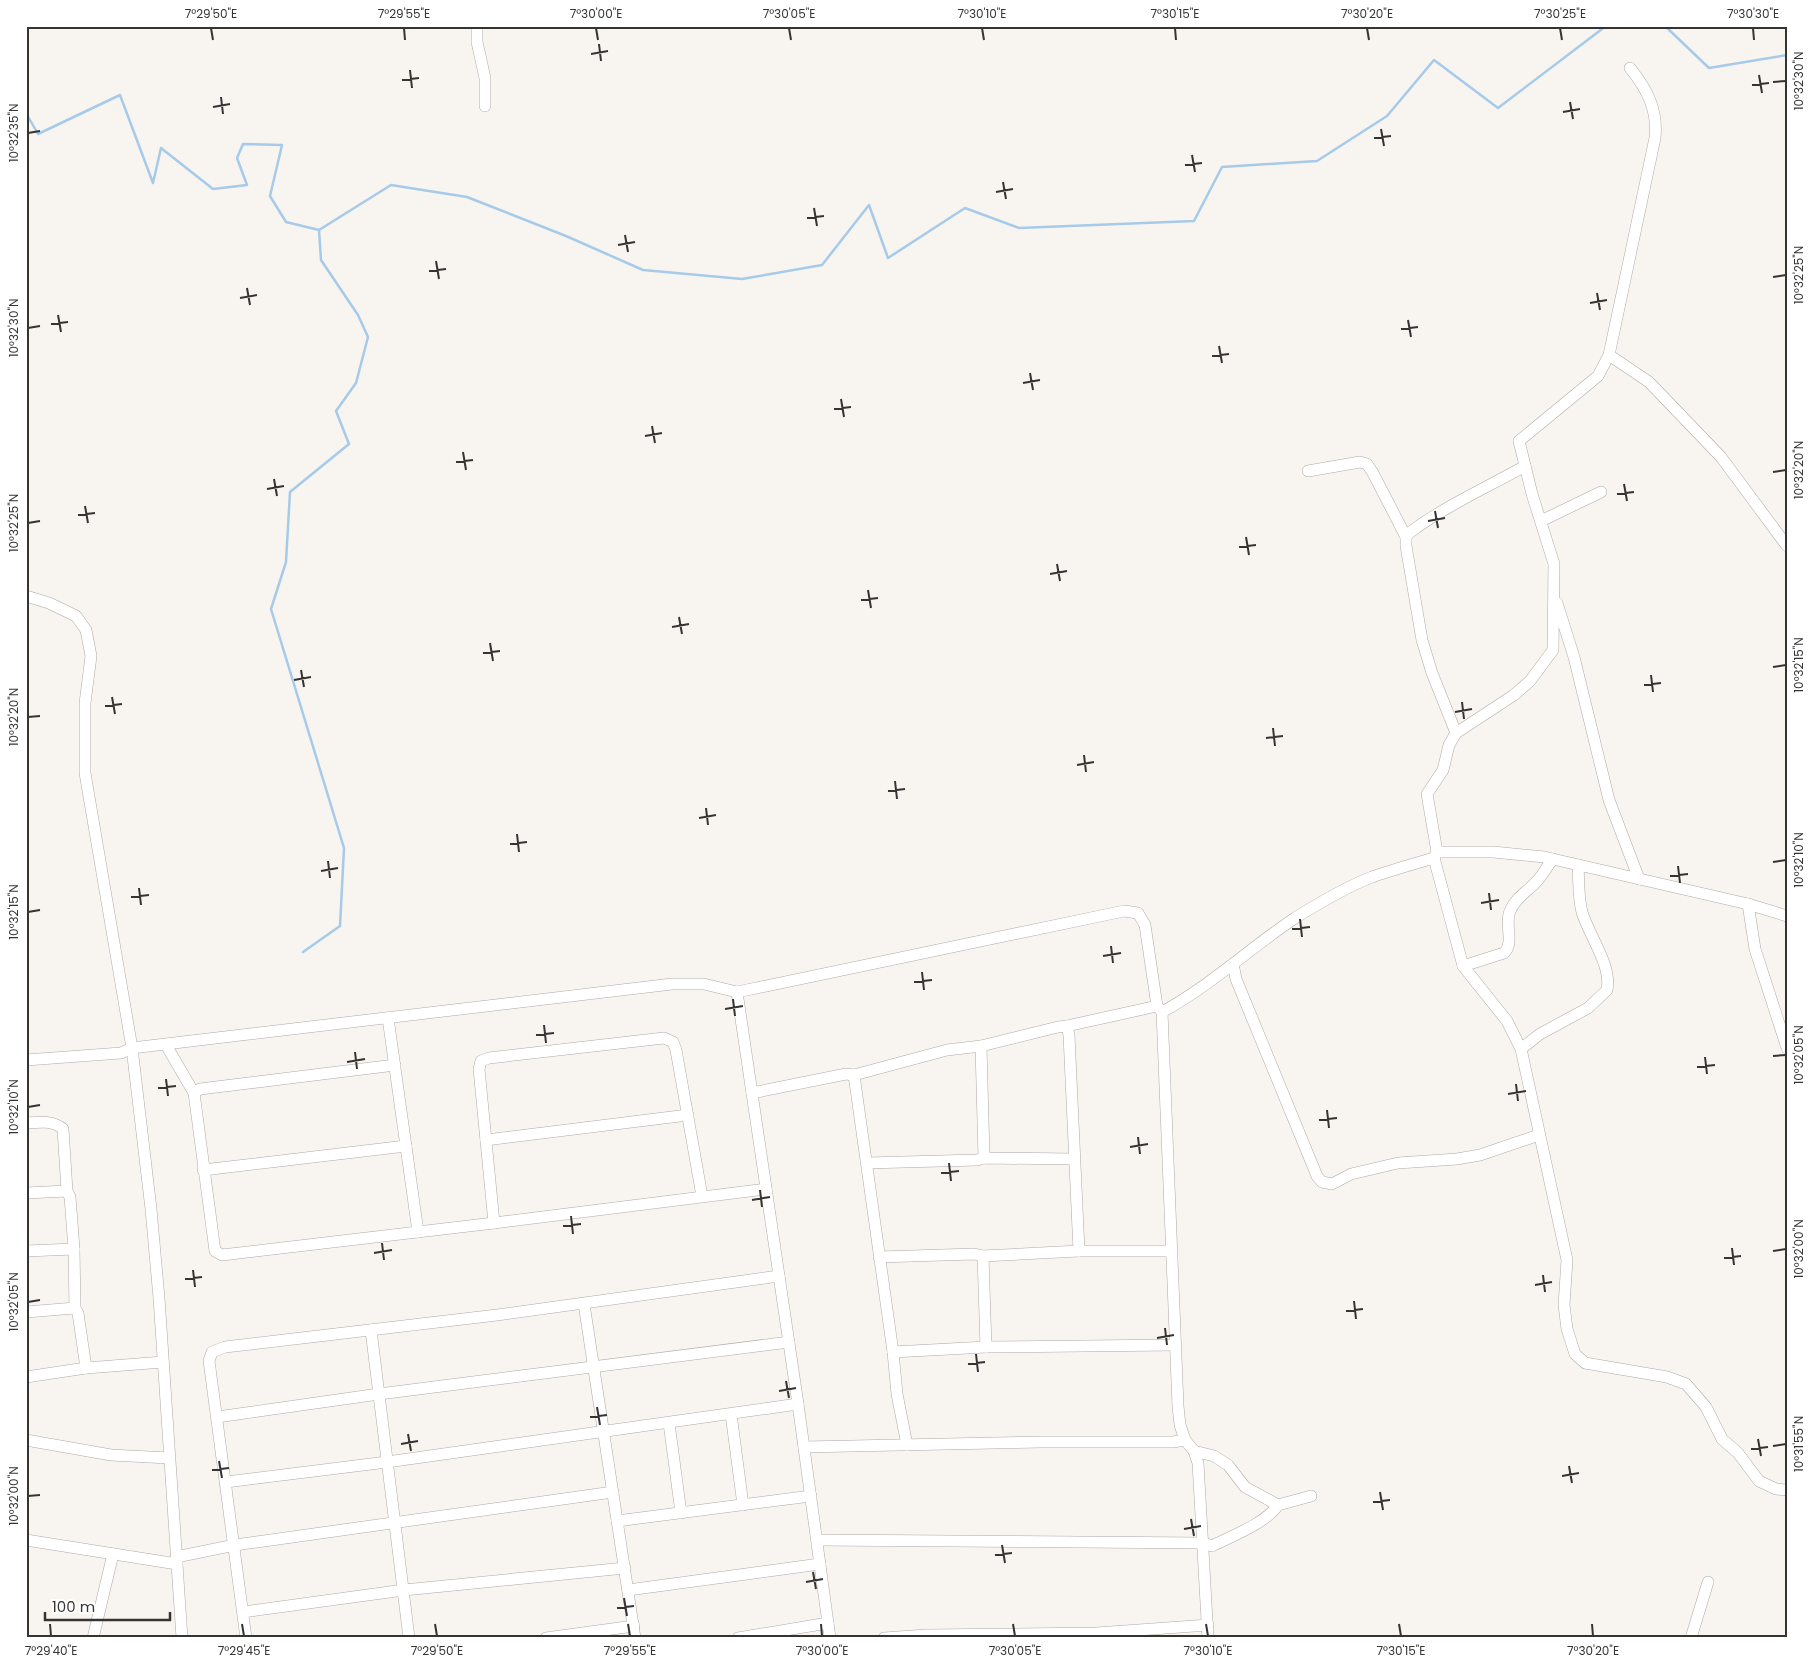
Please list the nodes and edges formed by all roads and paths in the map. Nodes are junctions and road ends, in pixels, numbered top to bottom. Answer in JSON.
{"nodes":[{"id":1,"x":477,"y":26,"type":"edge"},
{"id":2,"x":1630,"y":68,"type":"dead end"},
{"id":3,"x":485,"y":106,"type":"dead end"},
{"id":4,"x":1609,"y":355,"type":"junction"},
{"id":5,"x":1526,"y":466,"type":"junction"},
{"id":6,"x":1308,"y":470,"type":"dead end"},
{"id":7,"x":1601,"y":492,"type":"dead end"},
{"id":8,"x":1541,"y":521,"type":"junction"},
{"id":9,"x":1406,"y":537,"type":"junction"},
{"id":10,"x":1787,"y":546,"type":"edge"},
{"id":11,"x":1553,"y":593,"type":"junction"},
{"id":12,"x":26,"y":596,"type":"edge"},
{"id":13,"x":1456,"y":733,"type":"junction"},
{"id":14,"x":1435,"y":855,"type":"junction"},
{"id":15,"x":1553,"y":859,"type":"junction"},
{"id":16,"x":1578,"y":865,"type":"junction"},
{"id":17,"x":1639,"y":879,"type":"junction"},
{"id":18,"x":1748,"y":904,"type":"junction"},
{"id":19,"x":1787,"y":916,"type":"edge"},
{"id":20,"x":1233,"y":964,"type":"junction"},
{"id":21,"x":1463,"y":966,"type":"junction"},
{"id":22,"x":737,"y":992,"type":"junction"},
{"id":23,"x":1160,"y":1009,"type":"junction"},
{"id":24,"x":388,"y":1018,"type":"junction"},
{"id":25,"x":1067,"y":1026,"type":"junction"},
{"id":26,"x":166,"y":1045,"type":"junction"},
{"id":27,"x":981,"y":1046,"type":"junction"},
{"id":28,"x":132,"y":1048,"type":"junction"},
{"id":29,"x":1787,"y":1048,"type":"edge"},
{"id":30,"x":1521,"y":1049,"type":"junction"},
{"id":31,"x":26,"y":1060,"type":"edge"},
{"id":32,"x":395,"y":1065,"type":"junction"},
{"id":33,"x":854,"y":1075,"type":"junction"},
{"id":34,"x":752,"y":1093,"type":"junction"},
{"id":35,"x":194,"y":1094,"type":"junction"},
{"id":36,"x":688,"y":1115,"type":"junction"},
{"id":37,"x":26,"y":1123,"type":"edge"},
{"id":38,"x":1539,"y":1134,"type":"junction"},
{"id":39,"x":486,"y":1140,"type":"junction"},
{"id":40,"x":406,"y":1146,"type":"junction"},
{"id":41,"x":984,"y":1158,"type":"junction"},
{"id":42,"x":1074,"y":1159,"type":"junction"},
{"id":43,"x":867,"y":1163,"type":"junction"},
{"id":44,"x":203,"y":1170,"type":"junction"},
{"id":45,"x":766,"y":1189,"type":"junction"},
{"id":46,"x":66,"y":1191,"type":"junction"},
{"id":47,"x":26,"y":1193,"type":"edge"},
{"id":48,"x":702,"y":1196,"type":"junction"},
{"id":49,"x":494,"y":1223,"type":"junction"},
{"id":50,"x":418,"y":1232,"type":"junction"},
{"id":51,"x":74,"y":1249,"type":"junction"},
{"id":52,"x":1079,"y":1251,"type":"junction"},
{"id":53,"x":1170,"y":1251,"type":"junction"},
{"id":54,"x":26,"y":1252,"type":"edge"},
{"id":55,"x":983,"y":1256,"type":"junction"},
{"id":56,"x":878,"y":1257,"type":"junction"},
{"id":57,"x":779,"y":1276,"type":"junction"},
{"id":58,"x":584,"y":1304,"type":"junction"},
{"id":59,"x":75,"y":1308,"type":"junction"},
{"id":60,"x":26,"y":1312,"type":"edge"},
{"id":61,"x":371,"y":1330,"type":"junction"},
{"id":62,"x":789,"y":1342,"type":"junction"},
{"id":63,"x":1175,"y":1345,"type":"junction"},
{"id":64,"x":986,"y":1347,"type":"junction"},
{"id":65,"x":893,"y":1352,"type":"junction"},
{"id":66,"x":162,"y":1362,"type":"junction"},
{"id":67,"x":594,"y":1366,"type":"junction"},
{"id":68,"x":86,"y":1368,"type":"junction"},
{"id":69,"x":26,"y":1377,"type":"edge"},
{"id":70,"x":379,"y":1394,"type":"junction"},
{"id":71,"x":798,"y":1404,"type":"junction"},
{"id":72,"x":731,"y":1414,"type":"junction"},
{"id":73,"x":217,"y":1417,"type":"junction"},
{"id":74,"x":669,"y":1423,"type":"junction"},
{"id":75,"x":604,"y":1432,"type":"junction"},
{"id":76,"x":26,"y":1440,"type":"edge"},
{"id":77,"x":1185,"y":1440,"type":"junction"},
{"id":78,"x":907,"y":1445,"type":"junction"},
{"id":79,"x":804,"y":1447,"type":"junction"},
{"id":80,"x":1194,"y":1451,"type":"junction"},
{"id":81,"x":169,"y":1458,"type":"junction"},
{"id":82,"x":387,"y":1462,"type":"junction"},
{"id":83,"x":226,"y":1482,"type":"junction"},
{"id":84,"x":1787,"y":1490,"type":"edge"},
{"id":85,"x":613,"y":1492,"type":"junction"},
{"id":86,"x":811,"y":1496,"type":"junction"},
{"id":87,"x":1311,"y":1496,"type":"dead end"},
{"id":88,"x":1278,"y":1504,"type":"junction"},
{"id":89,"x":743,"y":1505,"type":"junction"},
{"id":90,"x":681,"y":1513,"type":"junction"},
{"id":91,"x":618,"y":1521,"type":"junction"},
{"id":92,"x":395,"y":1523,"type":"junction"},
{"id":93,"x":26,"y":1540,"type":"edge"},
{"id":94,"x":817,"y":1540,"type":"junction"},
{"id":95,"x":1203,"y":1543,"type":"junction"},
{"id":96,"x":235,"y":1546,"type":"junction"},
{"id":97,"x":113,"y":1554,"type":"junction"},
{"id":98,"x":176,"y":1560,"type":"junction"},
{"id":99,"x":820,"y":1564,"type":"junction"},
{"id":100,"x":624,"y":1568,"type":"junction"},
{"id":101,"x":1708,"y":1582,"type":"dead end"},
{"id":102,"x":404,"y":1590,"type":"junction"},
{"id":103,"x":628,"y":1590,"type":"junction"},
{"id":104,"x":243,"y":1612,"type":"junction"},
{"id":105,"x":828,"y":1623,"type":"junction"},
{"id":106,"x":1208,"y":1625,"type":"junction"},
{"id":107,"x":634,"y":1632,"type":"edge"},
{"id":108,"x":92,"y":1638,"type":"edge"},
{"id":109,"x":182,"y":1638,"type":"edge"},
{"id":110,"x":246,"y":1638,"type":"edge"},
{"id":111,"x":410,"y":1638,"type":"edge"},
{"id":112,"x":546,"y":1638,"type":"edge"},
{"id":113,"x":738,"y":1638,"type":"edge"},
{"id":114,"x":830,"y":1638,"type":"edge"},
{"id":115,"x":884,"y":1638,"type":"edge"},
{"id":116,"x":1208,"y":1638,"type":"edge"},
{"id":117,"x":1691,"y":1638,"type":"edge"}],
"edges":[{"from":1,"to":3,"type":"street"},
{"from":2,"to":4,"type":"street"},
{"from":4,"to":5,"type":"street"},
{"from":4,"to":10,"type":"street"},
{"from":5,"to":8,"type":"street"},
{"from":5,"to":9,"type":"street"},
{"from":6,"to":9,"type":"street"},
{"from":7,"to":8,"type":"street"},
{"from":8,"to":11,"type":"street"},
{"from":9,"to":13,"type":"street"},
{"from":11,"to":13,"type":"street"},
{"from":11,"to":17,"type":"street"},
{"from":12,"to":28,"type":"street"},
{"from":13,"to":14,"type":"street"},
{"from":14,"to":15,"type":"street"},
{"from":14,"to":20,"type":"street"},
{"from":14,"to":21,"type":"street"},
{"from":15,"to":16,"type":"street"},
{"from":15,"to":21,"type":"street"},
{"from":16,"to":17,"type":"street"},
{"from":16,"to":30,"type":"street"},
{"from":17,"to":18,"type":"street"},
{"from":18,"to":19,"type":"street"},
{"from":18,"to":29,"type":"street"},
{"from":20,"to":23,"type":"street"},
{"from":20,"to":38,"type":"street"},
{"from":21,"to":30,"type":"street"},
{"from":22,"to":23,"type":"street"},
{"from":22,"to":24,"type":"street"},
{"from":22,"to":34,"type":"street"},
{"from":23,"to":25,"type":"street"},
{"from":23,"to":53,"type":"street"},
{"from":24,"to":26,"type":"street"},
{"from":24,"to":32,"type":"street"},
{"from":25,"to":27,"type":"street"},
{"from":25,"to":42,"type":"street"},
{"from":26,"to":28,"type":"street"},
{"from":26,"to":35,"type":"street"},
{"from":27,"to":33,"type":"street"},
{"from":27,"to":41,"type":"street"},
{"from":28,"to":31,"type":"street"},
{"from":28,"to":66,"type":"street"},
{"from":30,"to":38,"type":"street"},
{"from":32,"to":35,"type":"street"},
{"from":32,"to":40,"type":"street"},
{"from":33,"to":34,"type":"street"},
{"from":33,"to":43,"type":"street"},
{"from":34,"to":45,"type":"street"},
{"from":35,"to":44,"type":"street"},
{"from":36,"to":39,"type":"street"},
{"from":36,"to":39,"type":"street"},
{"from":36,"to":48,"type":"street"},
{"from":37,"to":46,"type":"street"},
{"from":38,"to":84,"type":"street"},
{"from":39,"to":49,"type":"street"},
{"from":40,"to":44,"type":"street"},
{"from":40,"to":50,"type":"street"},
{"from":41,"to":42,"type":"street"},
{"from":41,"to":43,"type":"street"},
{"from":42,"to":52,"type":"street"},
{"from":43,"to":56,"type":"street"},
{"from":44,"to":50,"type":"street"},
{"from":45,"to":48,"type":"street"},
{"from":45,"to":57,"type":"street"},
{"from":46,"to":47,"type":"street"},
{"from":46,"to":51,"type":"street"},
{"from":48,"to":49,"type":"street"},
{"from":49,"to":50,"type":"street"},
{"from":51,"to":54,"type":"street"},
{"from":51,"to":59,"type":"street"},
{"from":52,"to":53,"type":"street"},
{"from":52,"to":55,"type":"street"},
{"from":53,"to":63,"type":"street"},
{"from":55,"to":56,"type":"street"},
{"from":55,"to":64,"type":"street"},
{"from":56,"to":65,"type":"street"},
{"from":57,"to":58,"type":"street"},
{"from":57,"to":62,"type":"street"},
{"from":58,"to":61,"type":"street"},
{"from":58,"to":67,"type":"street"},
{"from":59,"to":60,"type":"street"},
{"from":59,"to":68,"type":"street"},
{"from":61,"to":70,"type":"street"},
{"from":61,"to":73,"type":"street"},
{"from":62,"to":67,"type":"street"},
{"from":62,"to":71,"type":"street"},
{"from":63,"to":64,"type":"street"},
{"from":63,"to":77,"type":"street"},
{"from":64,"to":65,"type":"street"},
{"from":65,"to":78,"type":"street"},
{"from":66,"to":68,"type":"street"},
{"from":66,"to":81,"type":"street"},
{"from":67,"to":70,"type":"street"},
{"from":67,"to":75,"type":"street"},
{"from":68,"to":69,"type":"street"},
{"from":70,"to":73,"type":"street"},
{"from":70,"to":82,"type":"street"},
{"from":71,"to":72,"type":"street"},
{"from":71,"to":79,"type":"street"},
{"from":72,"to":74,"type":"street"},
{"from":72,"to":89,"type":"street"},
{"from":73,"to":83,"type":"street"},
{"from":74,"to":75,"type":"street"},
{"from":74,"to":90,"type":"street"},
{"from":75,"to":82,"type":"street"},
{"from":75,"to":85,"type":"street"},
{"from":76,"to":81,"type":"street"},
{"from":77,"to":78,"type":"street"},
{"from":77,"to":80,"type":"street"},
{"from":78,"to":79,"type":"street"},
{"from":79,"to":86,"type":"street"},
{"from":80,"to":88,"type":"street"},
{"from":80,"to":95,"type":"street"},
{"from":81,"to":98,"type":"street"},
{"from":82,"to":83,"type":"street"},
{"from":82,"to":92,"type":"street"},
{"from":83,"to":96,"type":"street"},
{"from":85,"to":91,"type":"street"},
{"from":85,"to":92,"type":"street"},
{"from":86,"to":89,"type":"street"},
{"from":86,"to":94,"type":"street"},
{"from":87,"to":88,"type":"street"},
{"from":88,"to":95,"type":"street"},
{"from":89,"to":90,"type":"street"},
{"from":90,"to":91,"type":"street"},
{"from":91,"to":100,"type":"street"},
{"from":92,"to":96,"type":"street"},
{"from":92,"to":102,"type":"street"},
{"from":93,"to":97,"type":"street"},
{"from":94,"to":95,"type":"street"},
{"from":94,"to":99,"type":"street"},
{"from":95,"to":106,"type":"street"},
{"from":96,"to":98,"type":"street"},
{"from":96,"to":104,"type":"street"},
{"from":97,"to":98,"type":"street"},
{"from":97,"to":108,"type":"street"},
{"from":98,"to":109,"type":"street"},
{"from":99,"to":103,"type":"street"},
{"from":99,"to":105,"type":"street"},
{"from":100,"to":102,"type":"street"},
{"from":100,"to":103,"type":"street"},
{"from":101,"to":117,"type":"street"},
{"from":102,"to":104,"type":"street"},
{"from":102,"to":111,"type":"street"},
{"from":103,"to":107,"type":"street"},
{"from":104,"to":110,"type":"street"},
{"from":105,"to":113,"type":"street"},
{"from":105,"to":114,"type":"street"},
{"from":106,"to":115,"type":"street"},
{"from":106,"to":116,"type":"street"},
{"from":107,"to":112,"type":"street"}]}
